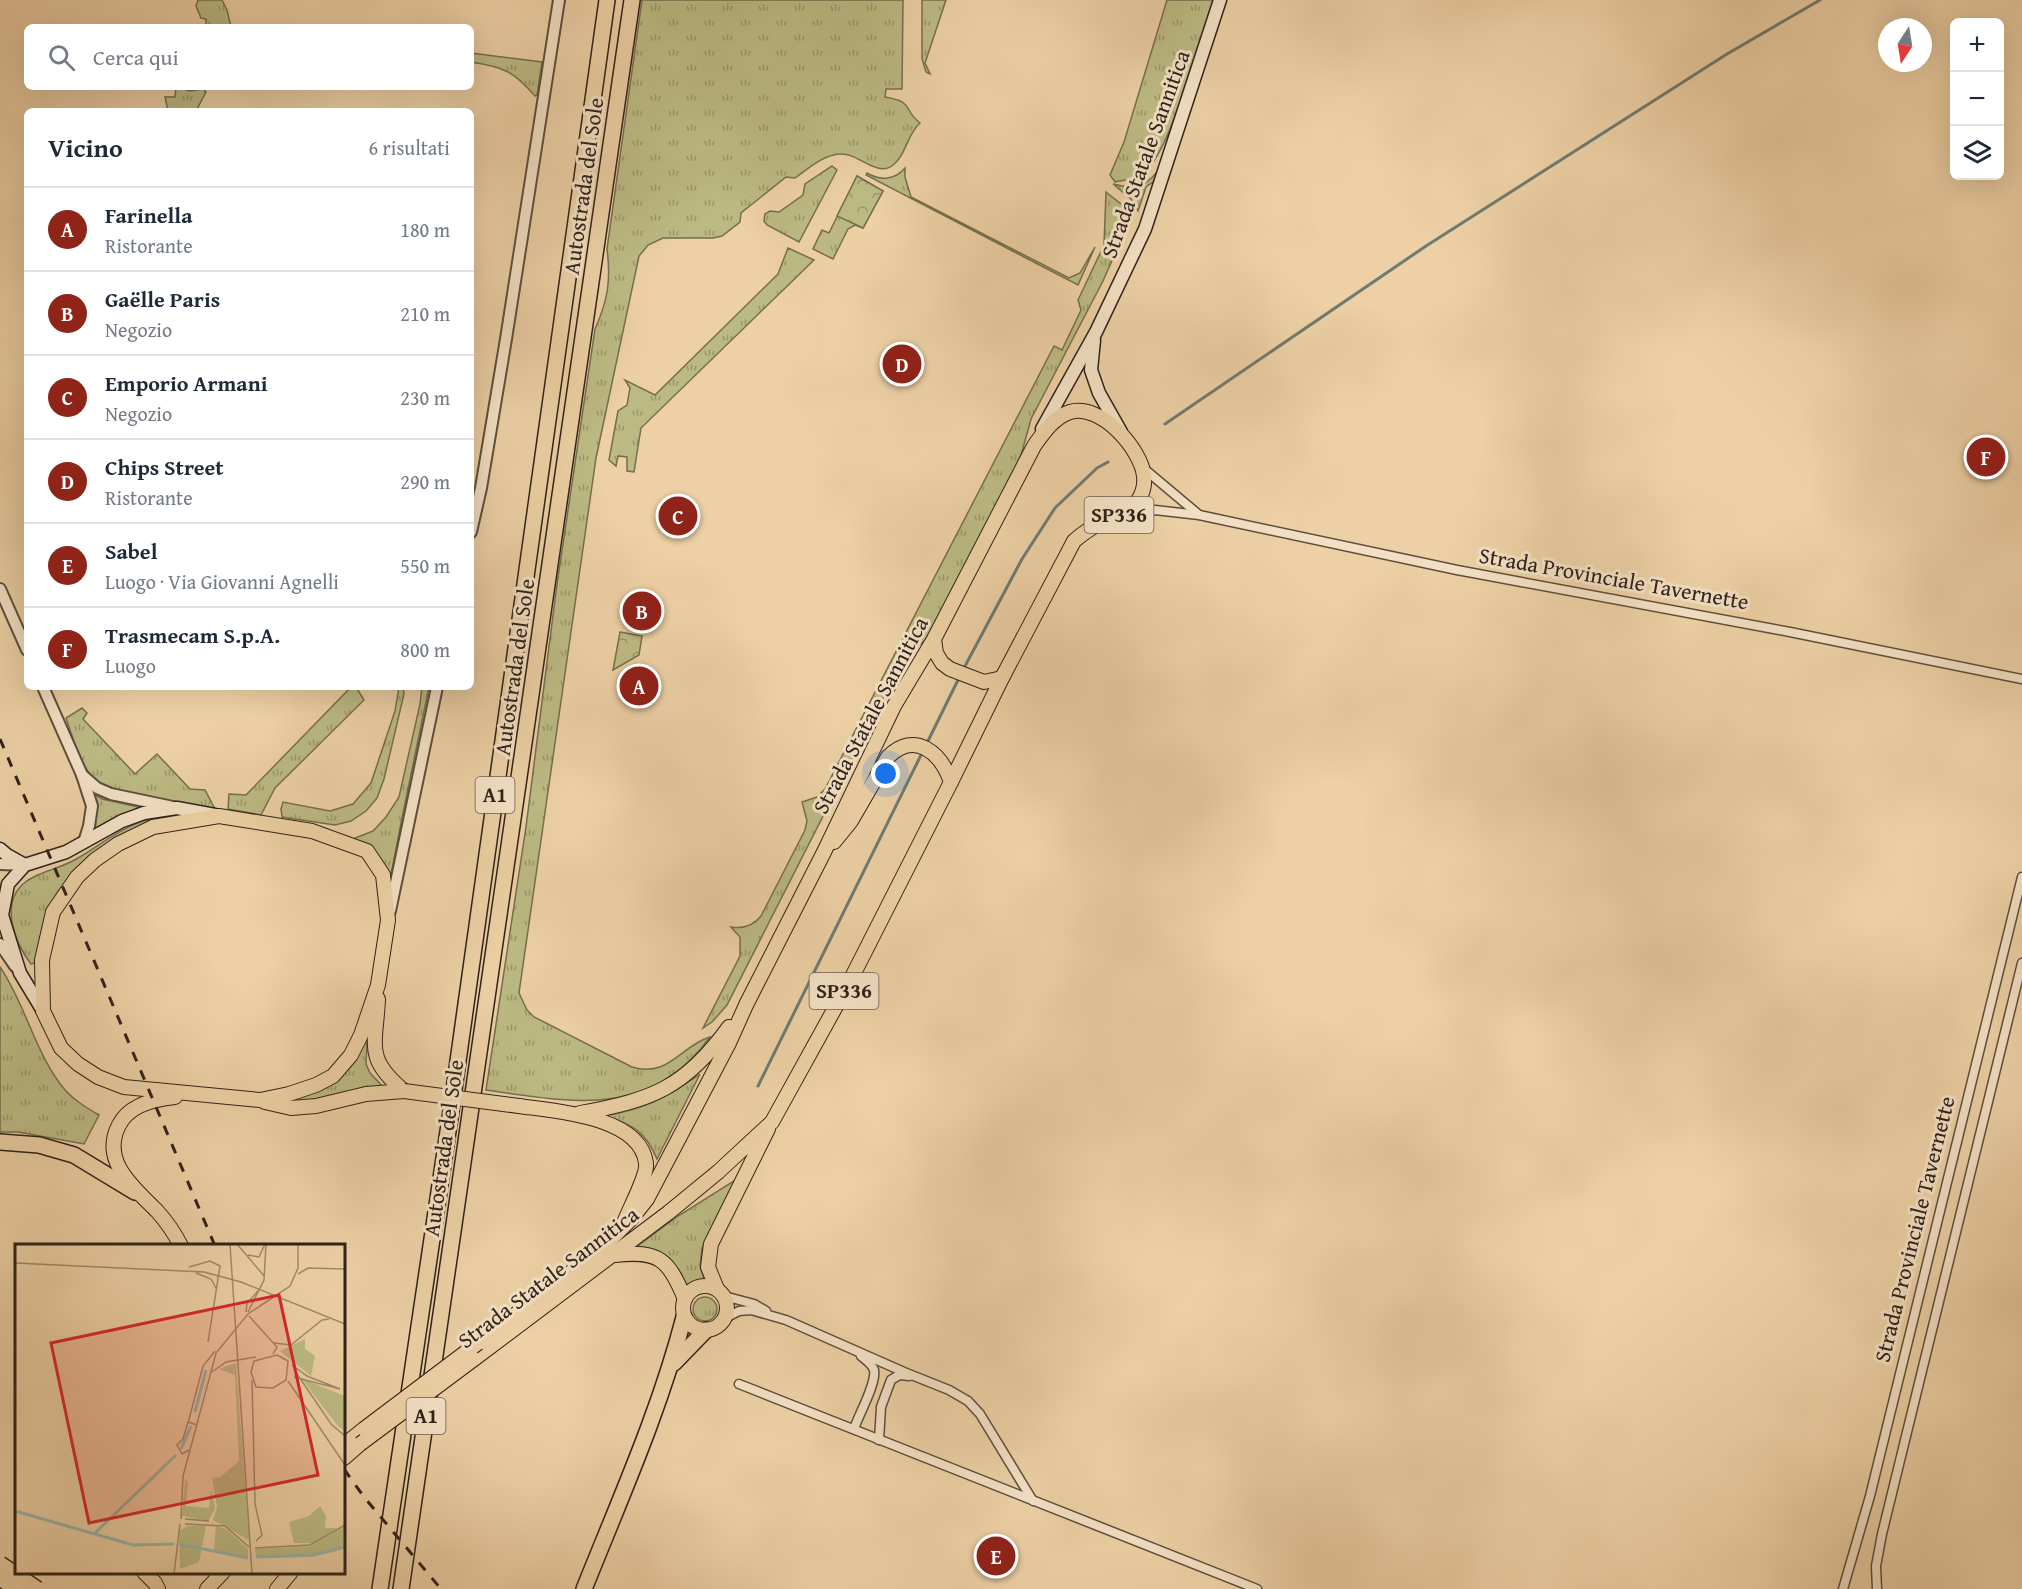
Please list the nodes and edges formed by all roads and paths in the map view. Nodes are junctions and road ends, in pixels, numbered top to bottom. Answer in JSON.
{"nodes":[{"id":1,"x":559,"y":0,"type":"edge"},
{"id":2,"x":607,"y":0,"type":"edge"},
{"id":3,"x":632,"y":0,"type":"edge"},
{"id":4,"x":1220,"y":0,"type":"edge"},
{"id":5,"x":1096,"y":332,"type":"junction"},
{"id":6,"x":1122,"y":433,"type":"junction"},
{"id":7,"x":1034,"y":446,"type":"junction"},
{"id":8,"x":1142,"y":467,"type":"junction"},
{"id":9,"x":1119,"y":514,"type":"junction"},
{"id":10,"x":1198,"y":515,"type":"junction"},
{"id":11,"x":474,"y":519,"type":"edge"},
{"id":12,"x":0,"y":589,"type":"edge"},
{"id":13,"x":934,"y":639,"type":"junction"},
{"id":14,"x":24,"y":643,"type":"edge"},
{"id":15,"x":1004,"y":674,"type":"junction"},
{"id":16,"x":2022,"y":680,"type":"edge"},
{"id":17,"x":44,"y":690,"type":"edge"},
{"id":18,"x":436,"y":690,"type":"edge"},
{"id":19,"x":82,"y":775,"type":"junction"},
{"id":20,"x":951,"y":782,"type":"junction"},
{"id":21,"x":177,"y":808,"type":"junction"},
{"id":22,"x":219,"y":816,"type":"junction"},
{"id":23,"x":84,"y":842,"type":"junction"},
{"id":24,"x":0,"y":849,"type":"edge"},
{"id":25,"x":825,"y":852,"type":"junction"},
{"id":26,"x":0,"y":864,"type":"edge"},
{"id":27,"x":25,"y":865,"type":"junction"},
{"id":28,"x":2022,"y":877,"type":"edge"},
{"id":29,"x":1,"y":913,"type":"edge"},
{"id":30,"x":388,"y":920,"type":"junction"},
{"id":31,"x":0,"y":944,"type":"edge"},
{"id":32,"x":2022,"y":963,"type":"edge"},
{"id":33,"x":20,"y":973,"type":"junction"},
{"id":34,"x":378,"y":985,"type":"junction"},
{"id":35,"x":746,"y":1005,"type":"junction"},
{"id":36,"x":43,"y":1011,"type":"junction"},
{"id":37,"x":404,"y":1090,"type":"junction"},
{"id":38,"x":206,"y":1095,"type":"junction"},
{"id":39,"x":260,"y":1100,"type":"junction"},
{"id":40,"x":575,"y":1114,"type":"junction"},
{"id":41,"x":772,"y":1122,"type":"junction"},
{"id":42,"x":0,"y":1142,"type":"edge"},
{"id":43,"x":135,"y":1192,"type":"junction"},
{"id":44,"x":623,"y":1225,"type":"junction"},
{"id":45,"x":180,"y":1244,"type":"edge"},
{"id":46,"x":613,"y":1255,"type":"junction"},
{"id":47,"x":721,"y":1292,"type":"junction"},
{"id":48,"x":685,"y":1299,"type":"junction"},
{"id":49,"x":684,"y":1317,"type":"junction"},
{"id":50,"x":777,"y":1317,"type":"junction"},
{"id":51,"x":725,"y":1318,"type":"junction"},
{"id":52,"x":706,"y":1330,"type":"junction"},
{"id":53,"x":854,"y":1350,"type":"junction"},
{"id":54,"x":672,"y":1365,"type":"junction"},
{"id":55,"x":915,"y":1376,"type":"junction"},
{"id":56,"x":739,"y":1384,"type":"dead end"},
{"id":57,"x":854,"y":1430,"type":"junction"},
{"id":58,"x":879,"y":1440,"type":"junction"},
{"id":59,"x":345,"y":1444,"type":"edge"},
{"id":60,"x":345,"y":1457,"type":"edge"},
{"id":61,"x":1034,"y":1501,"type":"junction"},
{"id":62,"x":0,"y":1564,"type":"edge"},
{"id":63,"x":15,"y":1572,"type":"edge"},
{"id":64,"x":146,"y":1574,"type":"edge"},
{"id":65,"x":221,"y":1574,"type":"edge"},
{"id":66,"x":289,"y":1574,"type":"edge"},
{"id":67,"x":0,"y":1578,"type":"edge"},
{"id":68,"x":16,"y":1589,"type":"edge"},
{"id":69,"x":37,"y":1589,"type":"edge"},
{"id":70,"x":158,"y":1589,"type":"edge"},
{"id":71,"x":207,"y":1589,"type":"edge"},
{"id":72,"x":277,"y":1589,"type":"edge"},
{"id":73,"x":380,"y":1589,"type":"edge"},
{"id":74,"x":401,"y":1589,"type":"edge"},
{"id":75,"x":584,"y":1589,"type":"edge"},
{"id":76,"x":1257,"y":1589,"type":"edge"},
{"id":77,"x":1843,"y":1589,"type":"edge"},
{"id":78,"x":1877,"y":1589,"type":"edge"}],
"edges":[{"from":1,"to":11,"type":"street"},
{"from":2,"to":73,"type":"highway","name":"Autostrada del Sole","number":"A1"},
{"from":3,"to":74,"type":"highway","name":"Autostrada del Sole","number":"A1"},
{"from":4,"to":5,"type":"main road","name":"Strada Statale Sannitica"},
{"from":5,"to":6,"type":"main road"},
{"from":5,"to":7,"type":"main road","name":"Strada Statale Sannitica"},
{"from":6,"to":7,"type":"main road","name":"Strada Statale Sannitica","number":"SP336"},
{"from":6,"to":8,"type":"main road","name":"Strada Statale Sannitica","number":"SP336"},
{"from":7,"to":13,"type":"main road","name":"Strada Statale Sannitica"},
{"from":8,"to":9,"type":"main road","name":"Strada Statale Sannitica","number":"SP336"},
{"from":8,"to":10,"type":"street","name":"Strada Provinciale Tavernette"},
{"from":9,"to":10,"type":"street","name":"Strada Provinciale Tavernette"},
{"from":9,"to":15,"type":"main road","name":"Strada Statale Sannitica","number":"SP336"},
{"from":10,"to":16,"type":"street","name":"Strada Provinciale Tavernette"},
{"from":12,"to":14,"type":"street"},
{"from":13,"to":15,"type":"main road"},
{"from":13,"to":25,"type":"main road","name":"Strada Statale Sannitica"},
{"from":15,"to":20,"type":"main road","name":"Strada Statale Sannitica","number":"SP336"},
{"from":17,"to":19,"type":"street"},
{"from":18,"to":30,"type":"street"},
{"from":19,"to":21,"type":"street"},
{"from":19,"to":23,"type":"street"},
{"from":20,"to":25,"type":"main road"},
{"from":20,"to":41,"type":"main road","name":"Strada Statale Sannitica","number":"SP336"},
{"from":21,"to":22,"type":"main road"},
{"from":21,"to":23,"type":"main road"},
{"from":22,"to":30,"type":"main road"},
{"from":22,"to":36,"type":"main road"},
{"from":23,"to":27,"type":"main road"},
{"from":24,"to":27,"type":"main road"},
{"from":25,"to":35,"type":"main road","name":"Strada Statale Sannitica"},
{"from":26,"to":27,"type":"street"},
{"from":27,"to":29,"type":"main road"},
{"from":28,"to":77,"type":"street","name":"Strada Provinciale Tavernette"},
{"from":29,"to":33,"type":"main road"},
{"from":30,"to":34,"type":"main road"},
{"from":31,"to":33,"type":"street"},
{"from":32,"to":78,"type":"street","name":"Strada Provinciale Tavernette"},
{"from":33,"to":36,"type":"main road"},
{"from":34,"to":37,"type":"main road"},
{"from":34,"to":39,"type":"main road"},
{"from":35,"to":40,"type":"main road","name":"Strada Statale Sannitica"},
{"from":35,"to":44,"type":"main road","name":"Strada Statale Sannitica"},
{"from":36,"to":38,"type":"main road"},
{"from":37,"to":39,"type":"main road","name":"Strada Statale Sannitica"},
{"from":37,"to":40,"type":"main road","name":"Strada Statale Sannitica","bridge":true},
{"from":38,"to":39,"type":"main road"},
{"from":38,"to":43,"type":"main road"},
{"from":40,"to":44,"type":"main road","name":"Strada Statale Sannitica"},
{"from":41,"to":46,"type":"main road","name":"Strada Statale Sannitica","number":"SP336"},
{"from":41,"to":47,"type":"main road","name":"Strada Statale Sannitica"},
{"from":42,"to":43,"type":"highway"},
{"from":43,"to":45,"type":"main road"},
{"from":44,"to":59,"type":"main road","name":"Strada Statale Sannitica","bridge":true},
{"from":46,"to":48,"type":"main road"},
{"from":46,"to":60,"type":"main road","name":"Strada Statale Sannitica","number":"SP336","bridge":true},
{"from":47,"to":48,"type":"main road"},
{"from":47,"to":50,"type":"street"},
{"from":47,"to":51,"type":"main road"},
{"from":48,"to":49,"type":"main road"},
{"from":49,"to":52,"type":"main road"},
{"from":49,"to":54,"type":"highway"},
{"from":50,"to":51,"type":"street"},
{"from":50,"to":53,"type":"street"},
{"from":51,"to":52,"type":"main road"},
{"from":52,"to":54,"type":"highway"},
{"from":53,"to":55,"type":"street"},
{"from":53,"to":57,"type":"street"},
{"from":54,"to":75,"type":"highway"},
{"from":55,"to":58,"type":"street"},
{"from":55,"to":61,"type":"street"},
{"from":56,"to":57,"type":"street"},
{"from":57,"to":58,"type":"street"},
{"from":58,"to":61,"type":"street"},
{"from":61,"to":76,"type":"street"},
{"from":62,"to":69,"type":"highway","bridge":true},
{"from":63,"to":67,"type":"main road"},
{"from":64,"to":70,"type":"main road"},
{"from":65,"to":71,"type":"main road"},
{"from":66,"to":72,"type":"main road"},
{"from":67,"to":68,"type":"highway","bridge":true}]}
